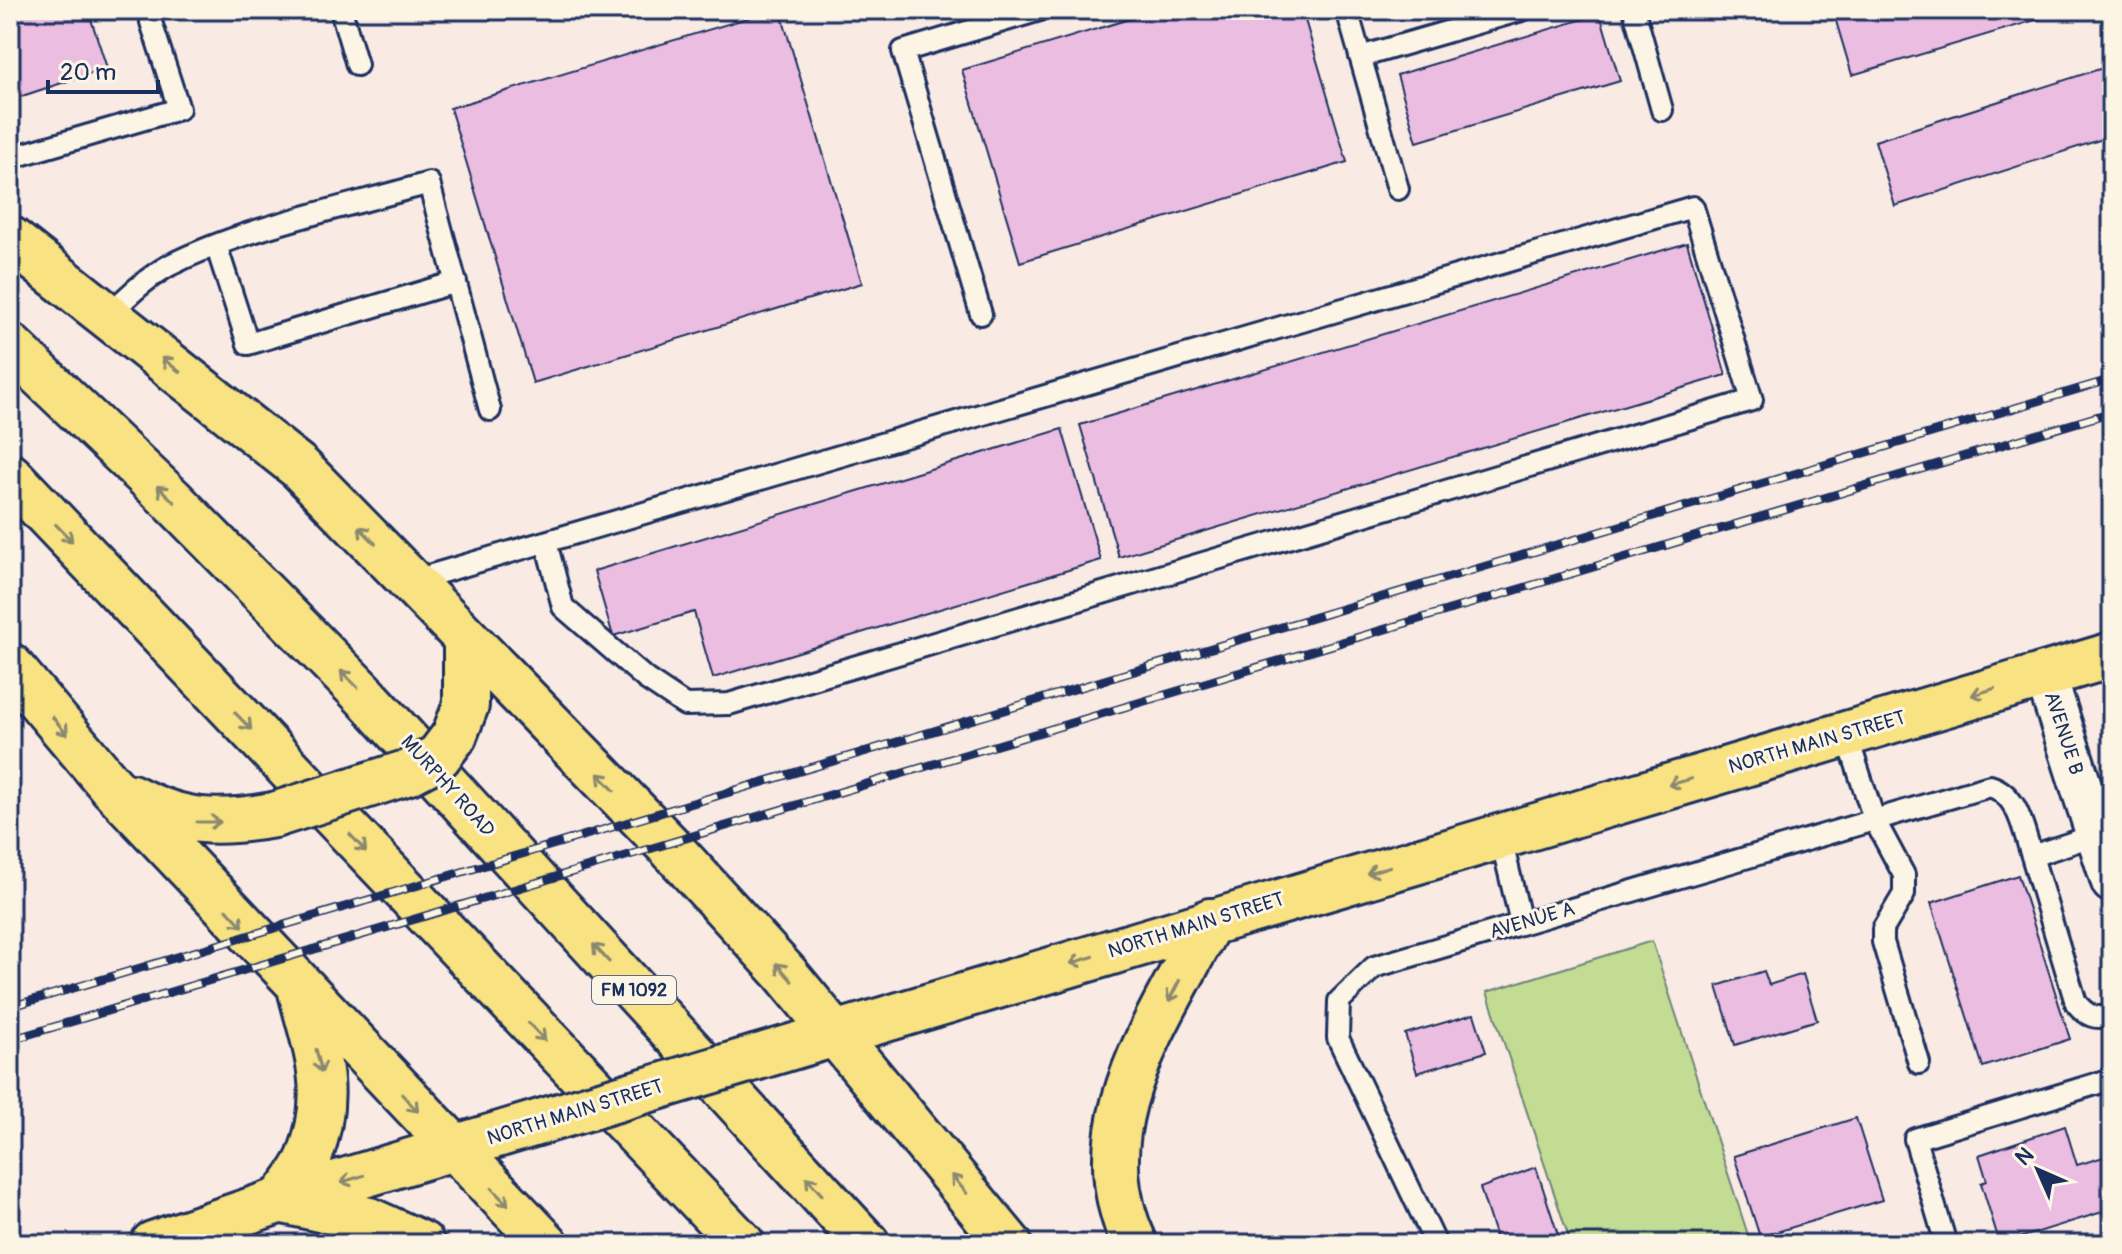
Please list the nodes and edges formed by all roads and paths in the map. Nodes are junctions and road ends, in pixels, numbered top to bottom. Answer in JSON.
{"nodes":[{"id":1,"x":341,"y":10,"type":"edge"},
{"id":2,"x":1040,"y":10,"type":"edge"},
{"id":3,"x":1347,"y":10,"type":"edge"},
{"id":4,"x":1522,"y":10,"type":"edge"},
{"id":5,"x":1634,"y":10,"type":"edge"},
{"id":6,"x":151,"y":22,"type":"dead end"},
{"id":7,"x":1360,"y":57,"type":"junction"},
{"id":8,"x":357,"y":65,"type":"dead end"},
{"id":9,"x":1662,"y":110,"type":"dead end"},
{"id":10,"x":10,"y":158,"type":"edge"},
{"id":11,"x":1398,"y":189,"type":"dead end"},
{"id":12,"x":10,"y":239,"type":"edge"},
{"id":13,"x":216,"y":245,"type":"junction"},
{"id":14,"x":456,"y":282,"type":"junction"},
{"id":15,"x":981,"y":314,"type":"dead end"},
{"id":16,"x":107,"y":316,"type":"junction"},
{"id":17,"x":10,"y":346,"type":"edge"},
{"id":18,"x":490,"y":410,"type":"dead end"},
{"id":19,"x":10,"y":476,"type":"edge"},
{"id":20,"x":546,"y":542,"type":"junction"},
{"id":21,"x":411,"y":581,"type":"junction"},
{"id":22,"x":466,"y":638,"type":"junction"},
{"id":23,"x":2112,"y":655,"type":"edge"},
{"id":24,"x":10,"y":666,"type":"edge"},
{"id":25,"x":2045,"y":674,"type":"junction"},
{"id":26,"x":1846,"y":733,"type":"junction"},
{"id":27,"x":111,"y":786,"type":"junction"},
{"id":28,"x":1874,"y":819,"type":"junction"},
{"id":29,"x":1500,"y":834,"type":"junction"},
{"id":30,"x":2095,"y":835,"type":"junction"},
{"id":31,"x":2032,"y":856,"type":"junction"},
{"id":32,"x":2112,"y":882,"type":"edge"},
{"id":33,"x":1210,"y":921,"type":"junction"},
{"id":34,"x":1521,"y":923,"type":"junction"},
{"id":35,"x":299,"y":985,"type":"junction"},
{"id":36,"x":2112,"y":1015,"type":"edge"},
{"id":37,"x":833,"y":1032,"type":"junction"},
{"id":38,"x":1919,"y":1063,"type":"dead end"},
{"id":39,"x":2112,"y":1079,"type":"edge"},
{"id":40,"x":454,"y":1150,"type":"junction"},
{"id":41,"x":281,"y":1200,"type":"junction"},
{"id":42,"x":153,"y":1244,"type":"edge"},
{"id":43,"x":422,"y":1244,"type":"edge"},
{"id":44,"x":546,"y":1244,"type":"edge"},
{"id":45,"x":742,"y":1244,"type":"edge"},
{"id":46,"x":867,"y":1244,"type":"edge"},
{"id":47,"x":1009,"y":1244,"type":"edge"},
{"id":48,"x":1135,"y":1244,"type":"edge"},
{"id":49,"x":1436,"y":1244,"type":"edge"},
{"id":50,"x":1946,"y":1244,"type":"edge"}],
"edges":[{"from":1,"to":8,"type":"lane"},
{"from":2,"to":15,"type":"lane"},
{"from":3,"to":7,"type":"lane"},
{"from":4,"to":7,"type":"lane"},
{"from":5,"to":9,"type":"lane"},
{"from":6,"to":10,"type":"lane"},
{"from":7,"to":11,"type":"lane"},
{"from":12,"to":16,"type":"main road"},
{"from":13,"to":14,"type":"lane"},
{"from":13,"to":14,"type":"lane"},
{"from":13,"to":16,"type":"lane"},
{"from":14,"to":18,"type":"lane"},
{"from":21,"to":16,"type":"main road","one_way":true},
{"from":46,"to":17,"type":"main road","name":"MURPHY ROAD","number":"FM 1092","one_way":true},
{"from":19,"to":45,"type":"main road","one_way":true},
{"from":20,"to":20,"type":"lane"},
{"from":20,"to":21,"type":"lane"},
{"from":21,"to":22,"type":"main road"},
{"from":27,"to":22,"type":"main road","one_way":true,"bridge":true},
{"from":37,"to":22,"type":"main road","one_way":true},
{"from":23,"to":25,"type":"main road","name":"NORTH MAIN STREET"},
{"from":24,"to":27,"type":"main road","one_way":true},
{"from":25,"to":26,"type":"main road","name":"NORTH MAIN STREET","one_way":true},
{"from":25,"to":30,"type":"street","name":"AVENUE B"},
{"from":26,"to":28,"type":"lane"},
{"from":26,"to":29,"type":"main road","name":"NORTH MAIN STREET","one_way":true},
{"from":27,"to":35,"type":"main road","one_way":true},
{"from":28,"to":31,"type":"lane","name":"AVENUE A"},
{"from":28,"to":34,"type":"lane","name":"AVENUE A"},
{"from":28,"to":38,"type":"lane"},
{"from":29,"to":33,"type":"main road","name":"NORTH MAIN STREET","one_way":true},
{"from":29,"to":34,"type":"lane"},
{"from":30,"to":31,"type":"lane"},
{"from":30,"to":32,"type":"street","name":"AVENUE B"},
{"from":31,"to":36,"type":"lane"},
{"from":33,"to":37,"type":"main road","name":"NORTH MAIN STREET","one_way":true},
{"from":33,"to":48,"type":"main road","one_way":true},
{"from":34,"to":49,"type":"lane","name":"AVENUE A"},
{"from":35,"to":40,"type":"main road","one_way":true},
{"from":35,"to":41,"type":"main road","one_way":true},
{"from":37,"to":40,"type":"main road","name":"NORTH MAIN STREET","bridge":true},
{"from":47,"to":37,"type":"main road","one_way":true},
{"from":39,"to":50,"type":"lane"},
{"from":40,"to":41,"type":"main road","name":"NORTH MAIN STREET","one_way":true},
{"from":40,"to":44,"type":"main road","one_way":true},
{"from":41,"to":42,"type":"main road","name":"NORTH MAIN STREET"},
{"from":41,"to":43,"type":"main road"}]}
